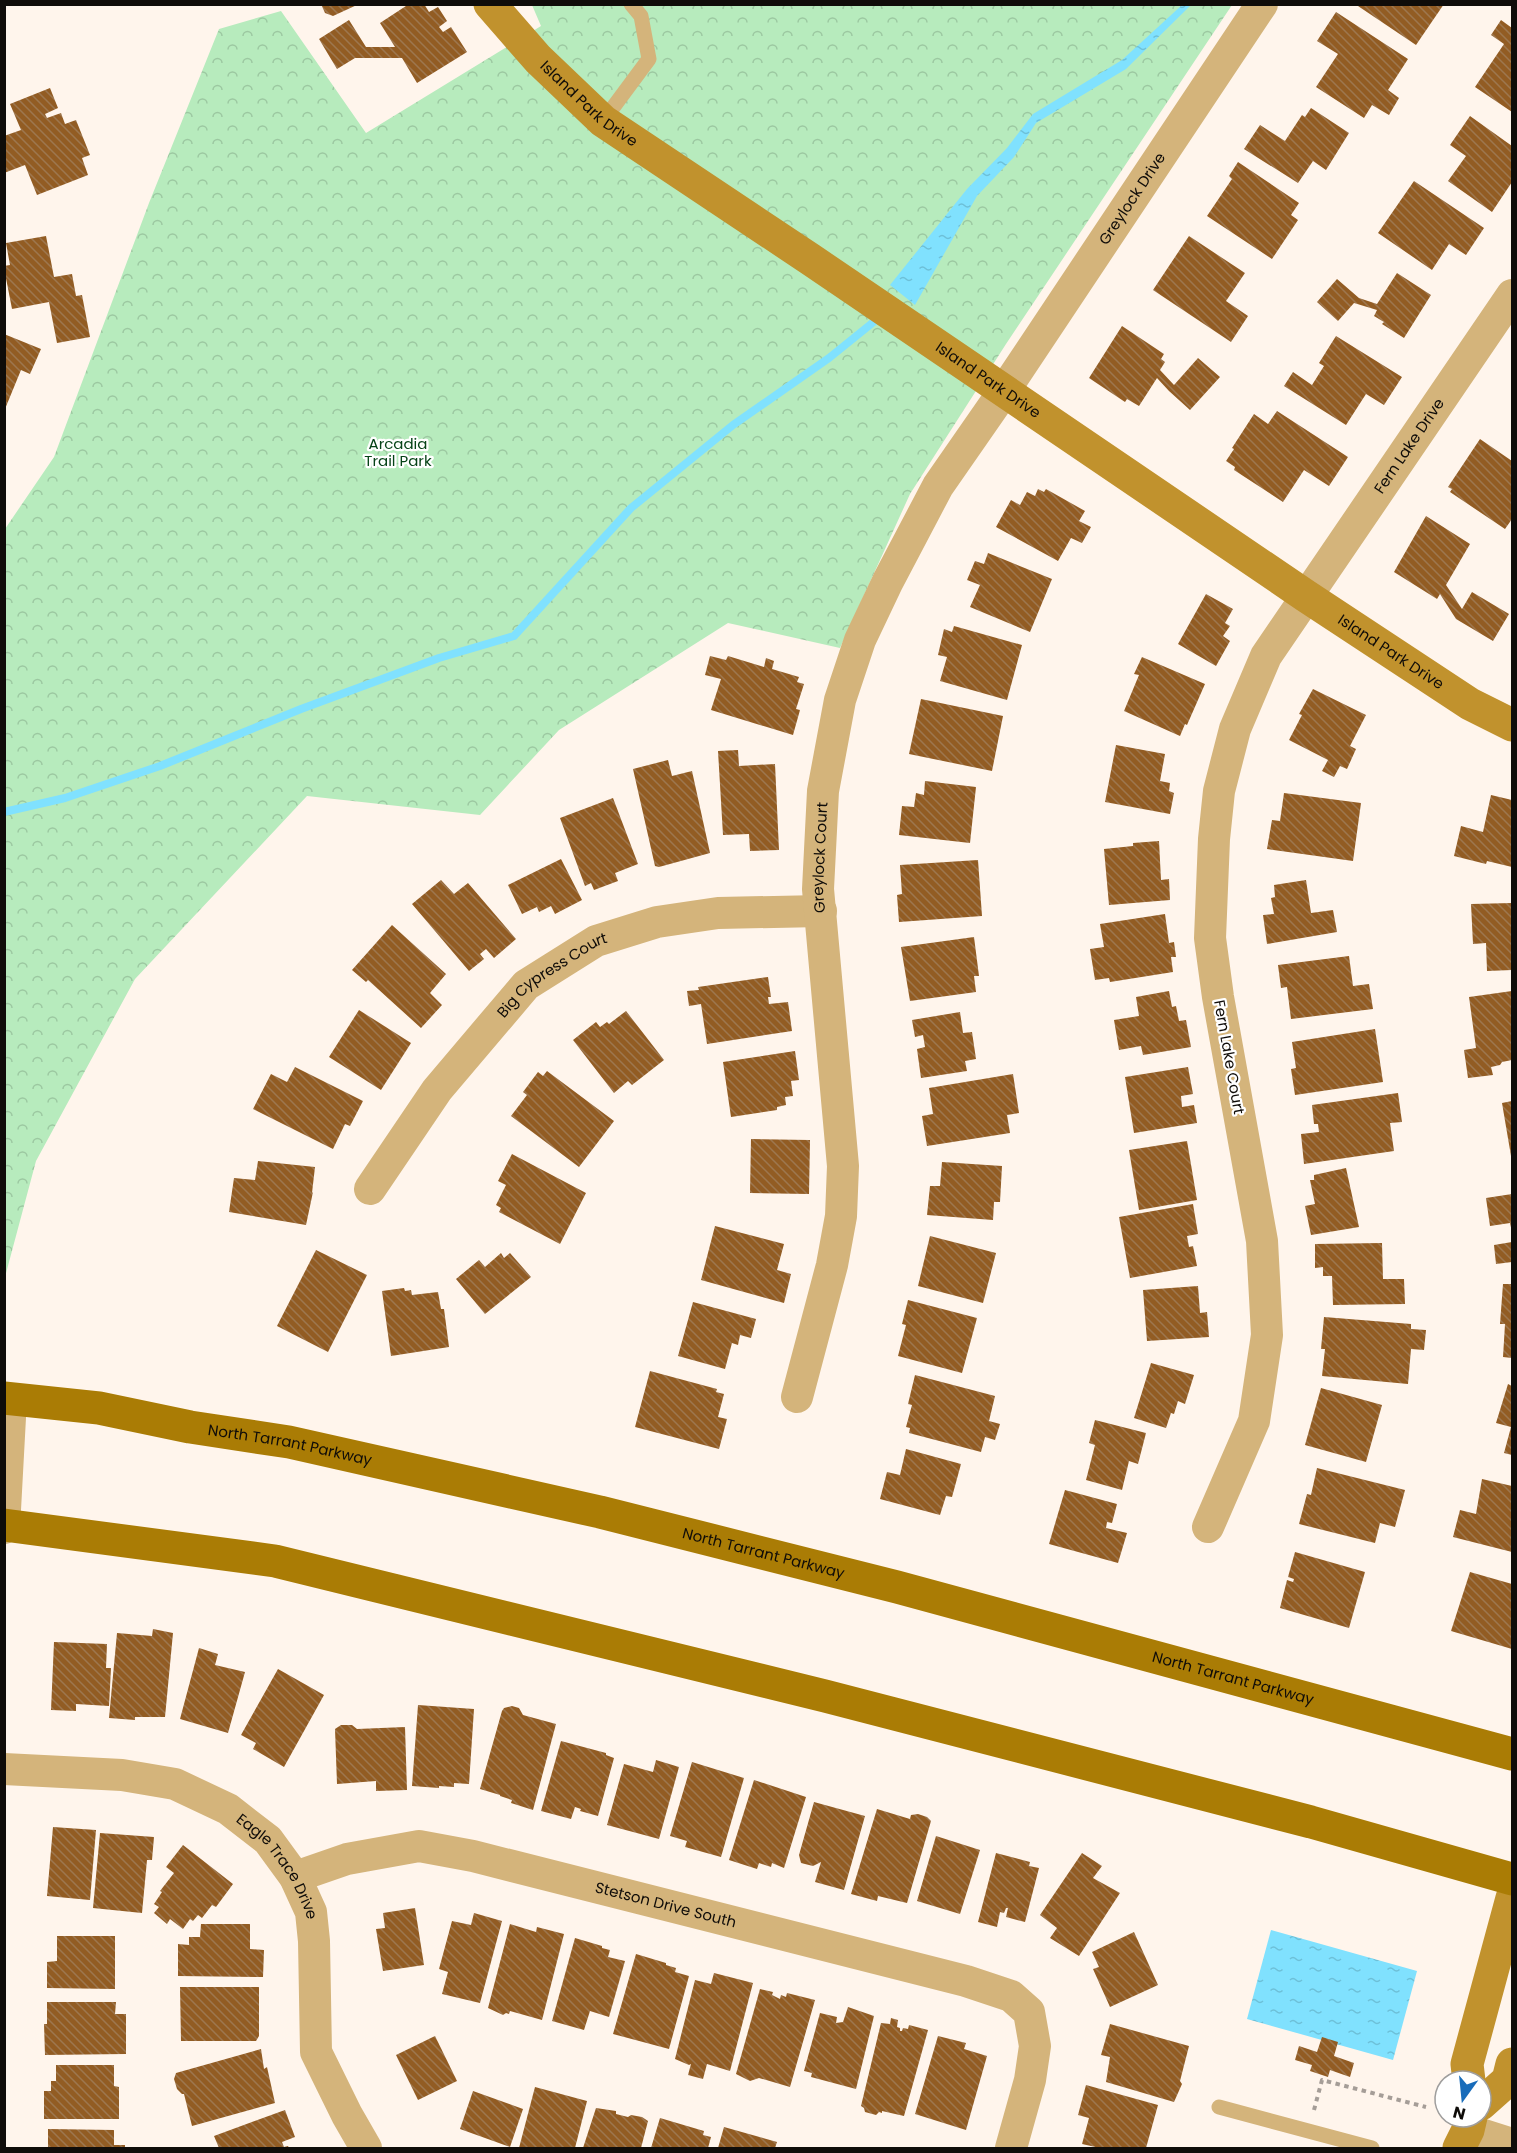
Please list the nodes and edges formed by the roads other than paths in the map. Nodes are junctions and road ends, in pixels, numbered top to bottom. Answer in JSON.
{"nodes":[{"id":1,"x":490,"y":4,"type":"edge"},
{"id":2,"x":631,"y":4,"type":"edge"},
{"id":3,"x":1262,"y":4,"type":"edge"},
{"id":4,"x":603,"y":121,"type":"junction"},
{"id":5,"x":1512,"y":295,"type":"edge"},
{"id":6,"x":1004,"y":391,"type":"junction"},
{"id":7,"x":1306,"y":596,"type":"junction"},
{"id":8,"x":1512,"y":726,"type":"edge"},
{"id":9,"x":821,"y":911,"type":"junction"},
{"id":10,"x":370,"y":1189,"type":"dead end"},
{"id":11,"x":797,"y":1397,"type":"dead end"},
{"id":12,"x":8,"y":1399,"type":"edge"},
{"id":13,"x":5,"y":1526,"type":"edge"},
{"id":14,"x":1208,"y":1527,"type":"dead end"},
{"id":15,"x":1512,"y":1754,"type":"edge"},
{"id":16,"x":4,"y":1769,"type":"edge"},
{"id":17,"x":295,"y":1877,"type":"junction"},
{"id":18,"x":1512,"y":1879,"type":"edge"},
{"id":19,"x":1512,"y":1898,"type":"edge"},
{"id":20,"x":1512,"y":2064,"type":"edge"},
{"id":21,"x":1468,"y":2069,"type":"edge"},
{"id":22,"x":1493,"y":2098,"type":"edge"},
{"id":23,"x":1218,"y":2107,"type":"dead end"},
{"id":24,"x":1479,"y":2129,"type":"edge"},
{"id":25,"x":1512,"y":2144,"type":"edge"},
{"id":26,"x":366,"y":2148,"type":"edge"},
{"id":27,"x":1011,"y":2148,"type":"edge"},
{"id":28,"x":1372,"y":2148,"type":"edge"}],
"edges":[{"from":1,"to":4,"type":"street","name":"Island Park Drive"},
{"from":2,"to":4,"type":"lane"},
{"from":3,"to":6,"type":"street","name":"Greylock Drive"},
{"from":4,"to":6,"type":"street","name":"Island Park Drive"},
{"from":5,"to":7,"type":"street","name":"Fern Lake Drive"},
{"from":6,"to":7,"type":"street","name":"Island Park Drive"},
{"from":6,"to":9,"type":"street","name":"Greylock Court"},
{"from":7,"to":8,"type":"street","name":"Island Park Drive"},
{"from":7,"to":14,"type":"street","name":"Fern Lake Court"},
{"from":9,"to":10,"type":"street","name":"Big Cypress Court"},
{"from":9,"to":11,"type":"street","name":"Greylock Court"},
{"from":12,"to":13,"type":"street"},
{"from":12,"to":15,"type":"main road","name":"North Tarrant Parkway"},
{"from":13,"to":18,"type":"main road"},
{"from":16,"to":17,"type":"street","name":"Eagle Trace Drive"},
{"from":17,"to":26,"type":"street","name":"Eagle Trace Drive"},
{"from":17,"to":27,"type":"street","name":"Stetson Drive South"},
{"from":19,"to":21,"type":"street"},
{"from":20,"to":22,"type":"street"},
{"from":23,"to":28,"type":"lane"},
{"from":24,"to":25,"type":"street"}]}
